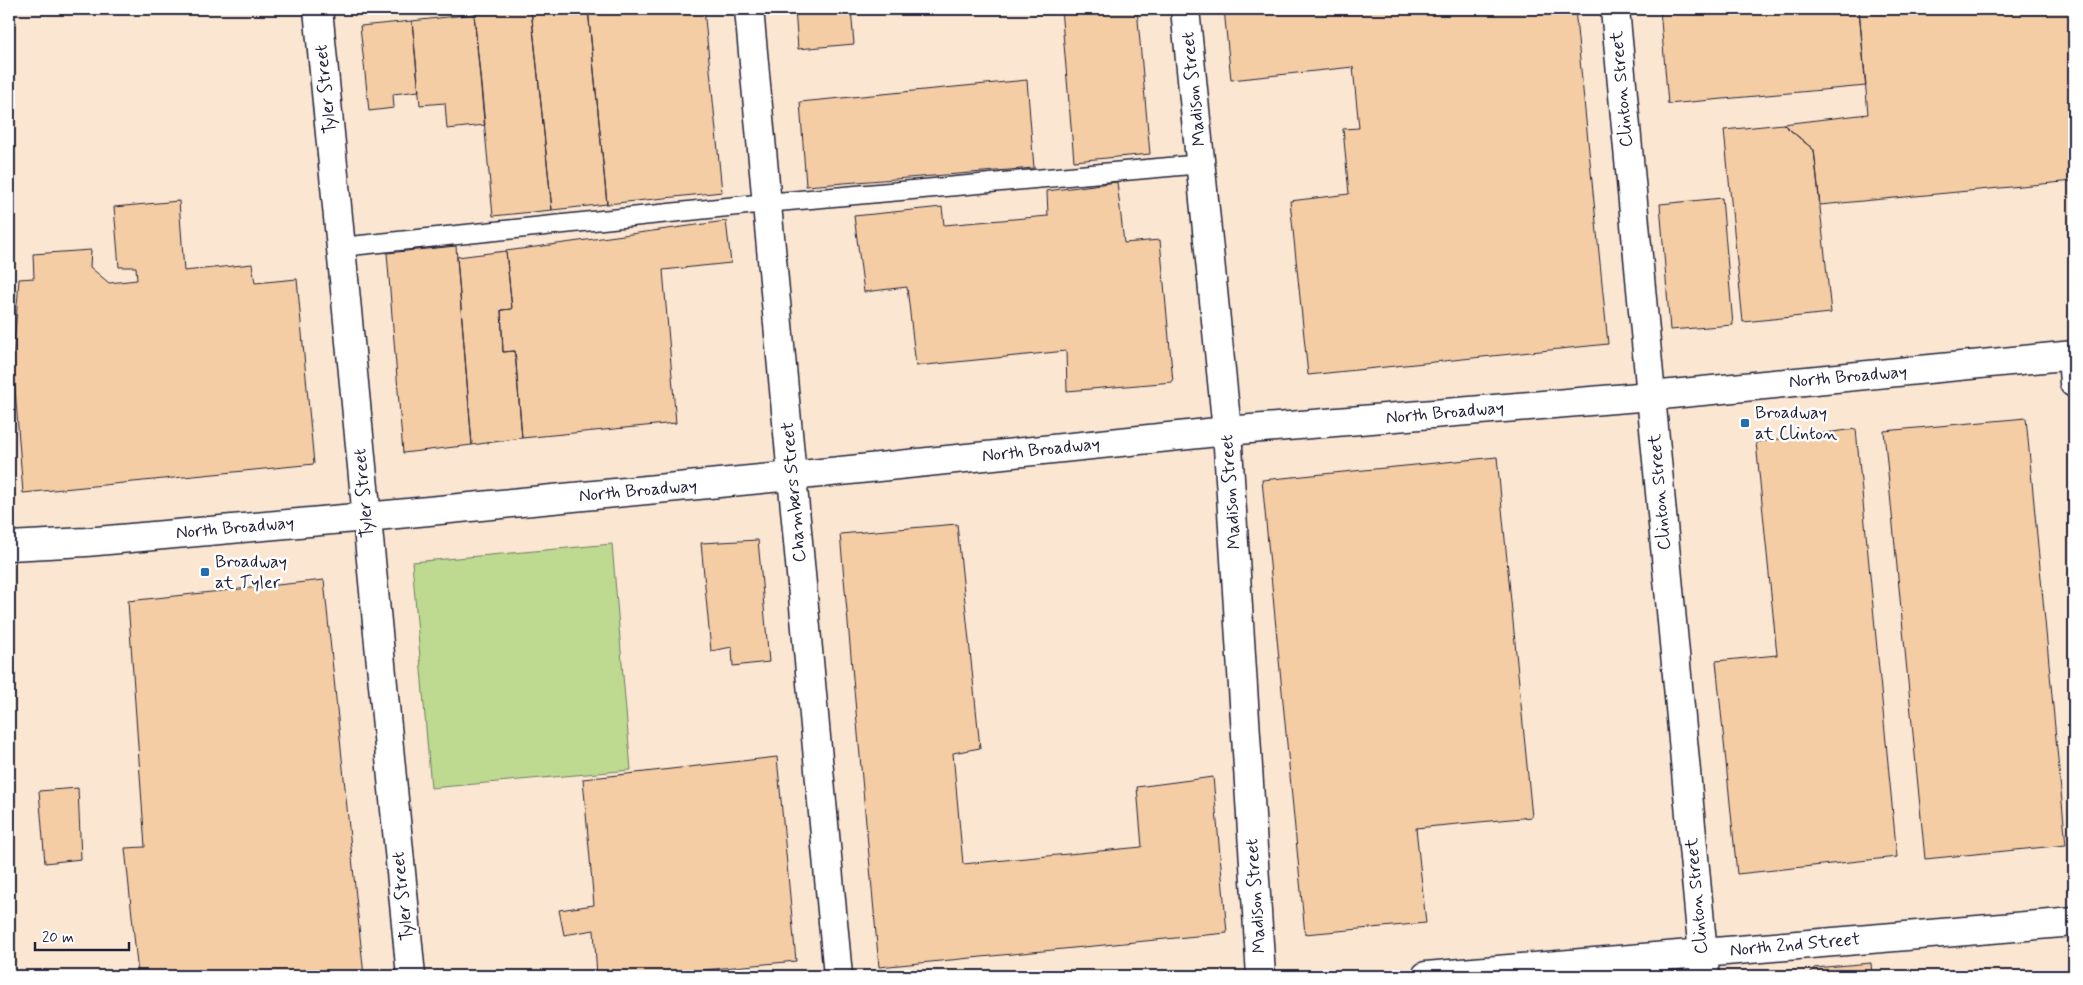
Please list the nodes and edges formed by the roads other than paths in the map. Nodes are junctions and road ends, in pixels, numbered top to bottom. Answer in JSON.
{"nodes":[{"id":1,"x":318,"y":9,"type":"edge"},
{"id":2,"x":749,"y":9,"type":"edge"},
{"id":3,"x":1185,"y":9,"type":"edge"},
{"id":4,"x":1615,"y":9,"type":"edge"},
{"id":5,"x":1202,"y":164,"type":"junction"},
{"id":6,"x":766,"y":203,"type":"junction"},
{"id":7,"x":341,"y":247,"type":"junction"},
{"id":8,"x":2073,"y":356,"type":"edge"},
{"id":9,"x":2074,"y":383,"type":"edge"},
{"id":10,"x":1651,"y":396,"type":"junction"},
{"id":11,"x":1227,"y":431,"type":"junction"},
{"id":12,"x":792,"y":476,"type":"junction"},
{"id":13,"x":366,"y":516,"type":"junction"},
{"id":14,"x":9,"y":546,"type":"edge"},
{"id":15,"x":2074,"y":922,"type":"edge"},
{"id":16,"x":1704,"y":965,"type":"edge"},
{"id":17,"x":411,"y":976,"type":"edge"},
{"id":18,"x":838,"y":976,"type":"edge"},
{"id":19,"x":1261,"y":976,"type":"edge"},
{"id":20,"x":1426,"y":976,"type":"edge"}],
"edges":[{"from":1,"to":7,"type":"street","name":"Tyler Street"},
{"from":2,"to":6,"type":"street","name":"Chambers Street"},
{"from":3,"to":5,"type":"street","name":"Madison Street"},
{"from":4,"to":10,"type":"street","name":"Clinton Street"},
{"from":5,"to":6,"type":"lane"},
{"from":5,"to":11,"type":"street","name":"Madison Street"},
{"from":6,"to":7,"type":"lane"},
{"from":6,"to":12,"type":"street","name":"Chambers Street"},
{"from":7,"to":13,"type":"street","name":"Tyler Street"},
{"from":8,"to":9,"type":"street"},
{"from":8,"to":10,"type":"street","name":"North Broadway"},
{"from":10,"to":11,"type":"street","name":"North Broadway"},
{"from":10,"to":16,"type":"street","name":"Clinton Street"},
{"from":11,"to":12,"type":"street","name":"North Broadway"},
{"from":11,"to":19,"type":"street","name":"Madison Street"},
{"from":12,"to":13,"type":"street","name":"North Broadway"},
{"from":12,"to":18,"type":"street","name":"Chambers Street"},
{"from":13,"to":14,"type":"street","name":"North Broadway"},
{"from":13,"to":17,"type":"street","name":"Tyler Street"},
{"from":15,"to":16,"type":"street","name":"North 2nd Street"},
{"from":16,"to":20,"type":"street","name":"North 2nd Street"}]}
